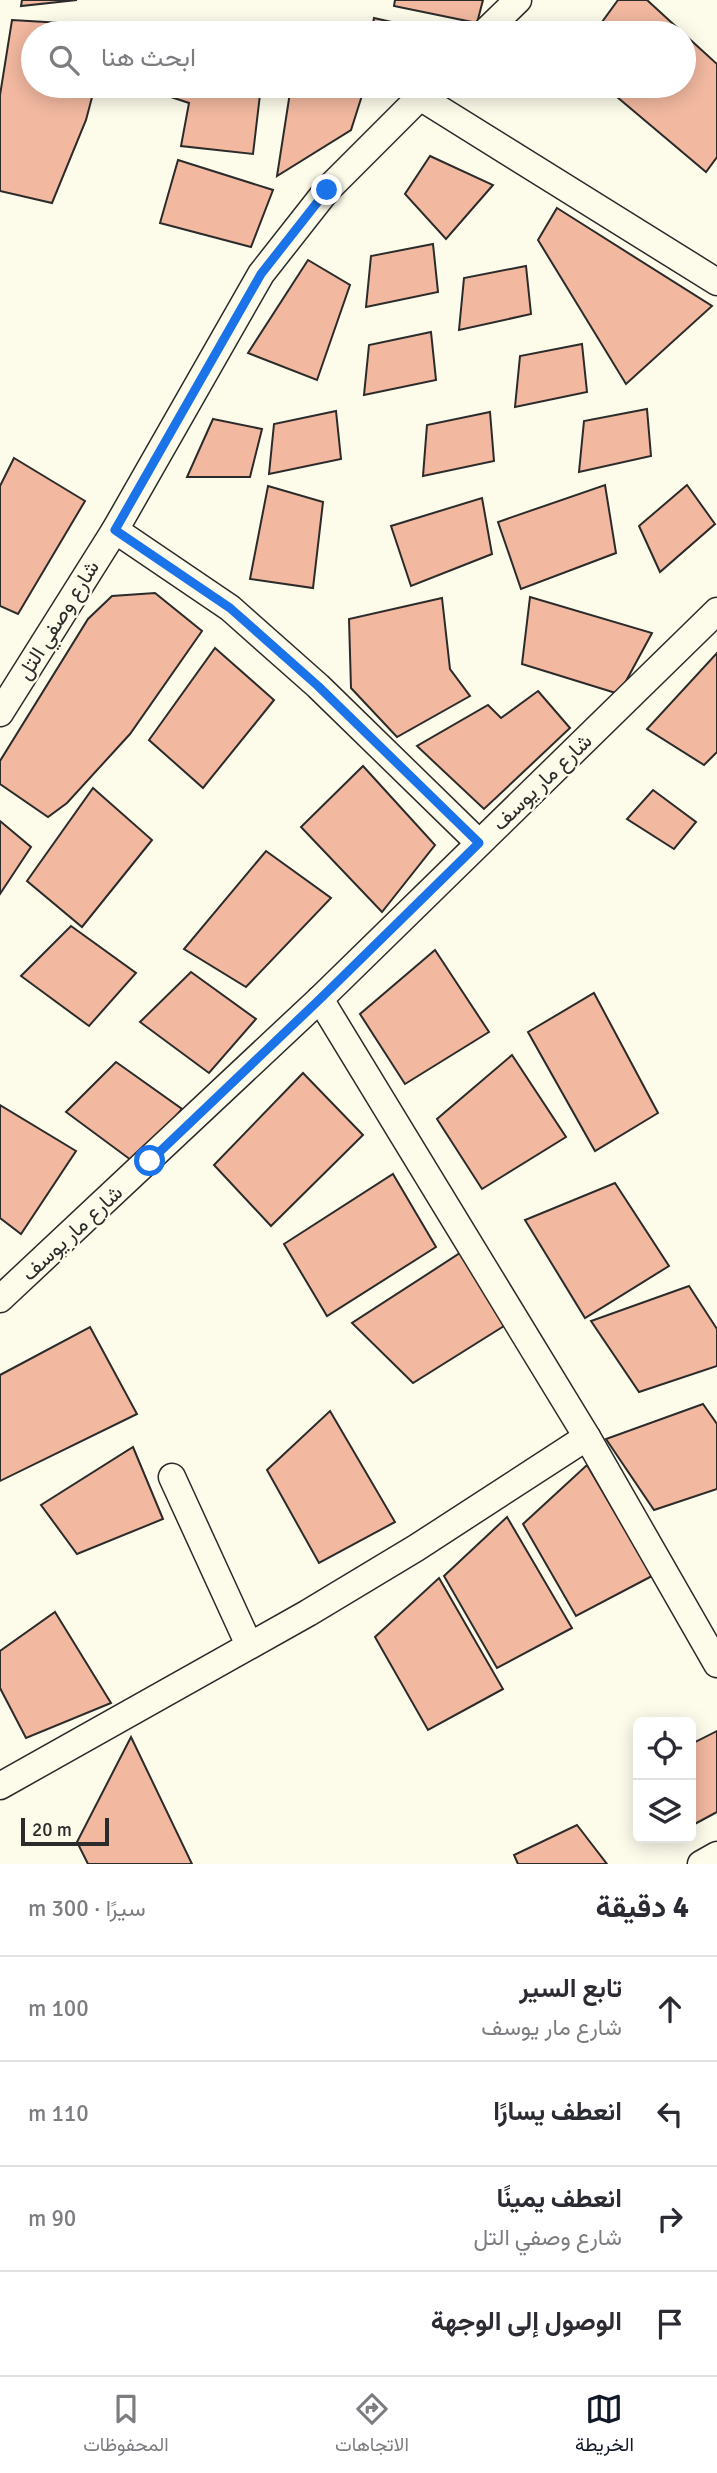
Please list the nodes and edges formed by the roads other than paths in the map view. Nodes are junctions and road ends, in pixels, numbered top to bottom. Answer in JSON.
{"nodes":[{"id":1,"x":518,"y":0,"type":"edge"},
{"id":2,"x":496,"y":21,"type":"edge"},
{"id":3,"x":418,"y":98,"type":"edge"},
{"id":4,"x":436,"y":98,"type":"edge"},
{"id":5,"x":717,"y":282,"type":"edge"},
{"id":6,"x":115,"y":530,"type":"junction"},
{"id":7,"x":717,"y":611,"type":"edge"},
{"id":8,"x":0,"y":713,"type":"edge"},
{"id":9,"x":479,"y":843,"type":"junction"},
{"id":10,"x":320,"y":999,"type":"junction"},
{"id":11,"x":0,"y":1299,"type":"edge"},
{"id":12,"x":587,"y":1437,"type":"junction"},
{"id":13,"x":172,"y":1478,"type":"dead end"},
{"id":14,"x":249,"y":1645,"type":"junction"},
{"id":15,"x":717,"y":1664,"type":"edge"},
{"id":16,"x":0,"y":1786,"type":"edge"},
{"id":17,"x":717,"y":1855,"type":"edge"},
{"id":18,"x":701,"y":1864,"type":"edge"}],
"edges":[{"from":1,"to":2,"type":"street"},
{"from":3,"to":6,"type":"street","name":"شارع وصفي التل"},
{"from":4,"to":5,"type":"street"},
{"from":6,"to":8,"type":"street","name":"شارع وصفي التل"},
{"from":6,"to":9,"type":"street"},
{"from":7,"to":9,"type":"street","name":"شارع مار يوسف"},
{"from":9,"to":10,"type":"street","name":"شارع مار يوسف"},
{"from":10,"to":11,"type":"street","name":"شارع مار يوسف"},
{"from":10,"to":12,"type":"street"},
{"from":12,"to":14,"type":"street"},
{"from":12,"to":15,"type":"street"},
{"from":13,"to":14,"type":"street"},
{"from":14,"to":16,"type":"street"},
{"from":17,"to":18,"type":"street"}]}
